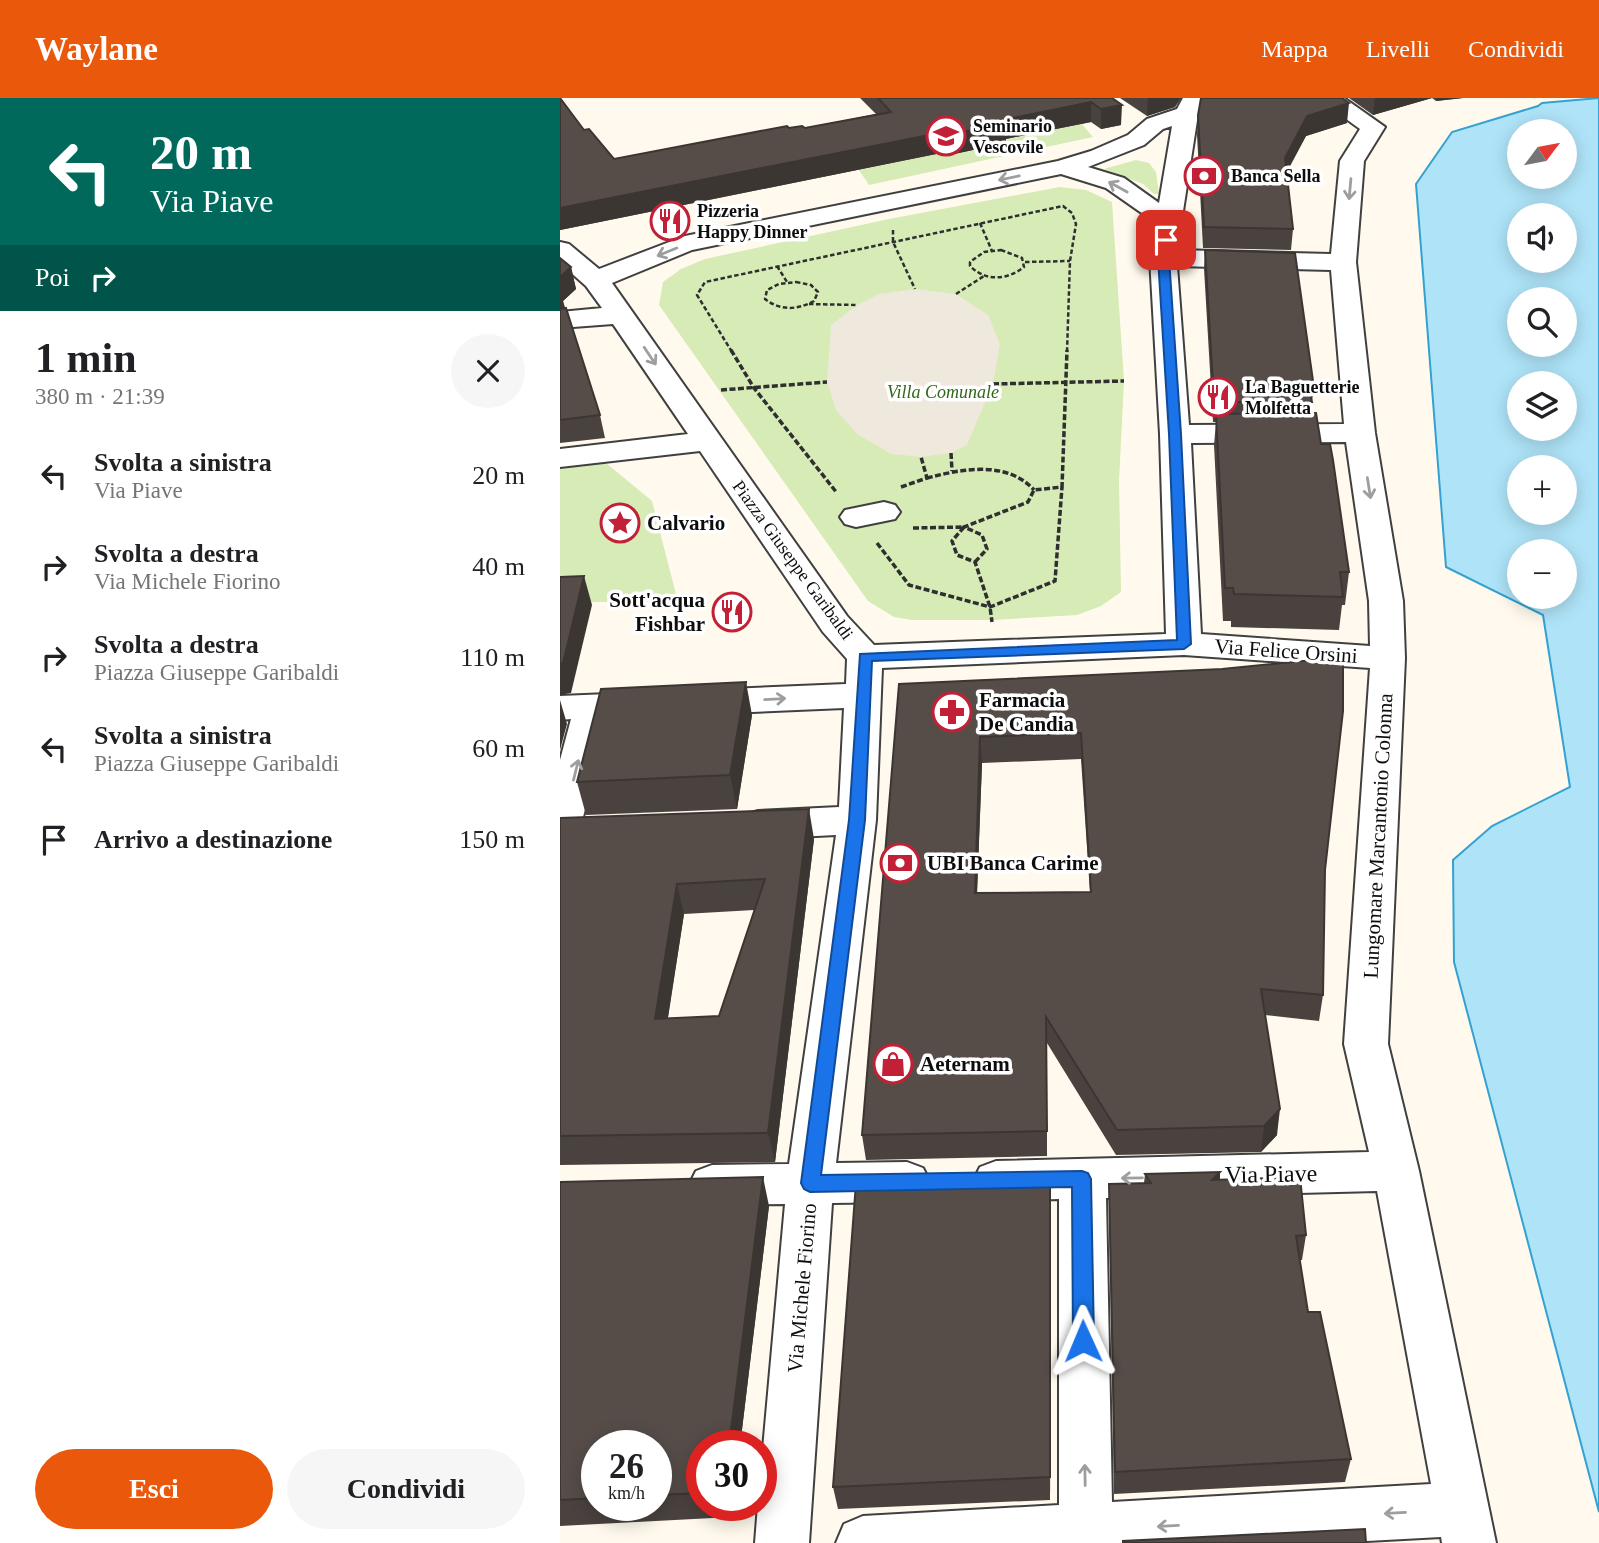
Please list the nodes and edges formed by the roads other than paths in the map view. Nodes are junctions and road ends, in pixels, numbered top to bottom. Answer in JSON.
{"nodes":[{"id":1,"x":1328,"y":98,"type":"edge"},
{"id":2,"x":1190,"y":106,"type":"edge"},
{"id":3,"x":1062,"y":167,"type":"junction"},
{"id":4,"x":1169,"y":221,"type":"junction"},
{"id":5,"x":560,"y":250,"type":"edge"},
{"id":6,"x":1163,"y":258,"type":"junction"},
{"id":7,"x":1343,"y":262,"type":"junction"},
{"id":8,"x":596,"y":280,"type":"junction"},
{"id":9,"x":622,"y":315,"type":"junction"},
{"id":10,"x":560,"y":320,"type":"edge"},
{"id":11,"x":1360,"y":433,"type":"junction"},
{"id":12,"x":1175,"y":434,"type":"junction"},
{"id":13,"x":708,"y":441,"type":"junction"},
{"id":14,"x":560,"y":458,"type":"edge"},
{"id":15,"x":1184,"y":644,"type":"junction"},
{"id":16,"x":1388,"y":658,"type":"junction"},
{"id":17,"x":865,"y":676,"type":"junction"},
{"id":18,"x":576,"y":708,"type":"edge"},
{"id":19,"x":857,"y":820,"type":"junction"},
{"id":20,"x":722,"y":826,"type":"edge"},
{"id":21,"x":600,"y":832,"type":"edge"},
{"id":22,"x":560,"y":833,"type":"edge"},
{"id":23,"x":1396,"y":1171,"type":"junction"},
{"id":24,"x":1082,"y":1179,"type":"junction"},
{"id":25,"x":810,"y":1183,"type":"junction"},
{"id":26,"x":671,"y":1186,"type":"edge"},
{"id":27,"x":1466,"y":1526,"type":"edge"},
{"id":28,"x":1086,"y":1537,"type":"edge"},
{"id":29,"x":782,"y":1543,"type":"edge"},
{"id":30,"x":863,"y":1543,"type":"edge"}],
"edges":[{"from":1,"to":7,"type":"street","name":"Lungomare Marcantonio Colonna","one_way":true},
{"from":2,"to":3,"type":"street"},
{"from":2,"to":4,"type":"street"},
{"from":4,"to":3,"type":"street","one_way":true},
{"from":3,"to":8,"type":"street","one_way":true},
{"from":4,"to":6,"type":"street"},
{"from":5,"to":8,"type":"street","name":"Piazza Giuseppe Garibaldi"},
{"from":6,"to":7,"type":"street"},
{"from":6,"to":12,"type":"street"},
{"from":7,"to":11,"type":"street","name":"Lungomare Marcantonio Colonna"},
{"from":8,"to":9,"type":"street","name":"Piazza Giuseppe Garibaldi"},
{"from":9,"to":10,"type":"street"},
{"from":9,"to":13,"type":"street","name":"Piazza Giuseppe Garibaldi","one_way":true},
{"from":11,"to":12,"type":"street"},
{"from":11,"to":16,"type":"street","name":"Lungomare Marcantonio Colonna","one_way":true},
{"from":12,"to":15,"type":"street"},
{"from":13,"to":14,"type":"street"},
{"from":13,"to":17,"type":"street","name":"Piazza Giuseppe Garibaldi"},
{"from":15,"to":16,"type":"street","name":"Via Felice Orsini"},
{"from":15,"to":17,"type":"street","name":"Piazza Giuseppe Garibaldi"},
{"from":16,"to":23,"type":"street","name":"Lungomare Marcantonio Colonna"},
{"from":18,"to":17,"type":"street","one_way":true},
{"from":17,"to":19,"type":"street","name":"Via Michele Fiorino"},
{"from":22,"to":18,"type":"street","one_way":true},
{"from":19,"to":20,"type":"street"},
{"from":19,"to":25,"type":"street","name":"Via Michele Fiorino"},
{"from":21,"to":22,"type":"street"},
{"from":23,"to":24,"type":"street","name":"Via Piave","one_way":true},
{"from":23,"to":27,"type":"street","name":"Lungomare Marcantonio Colonna"},
{"from":24,"to":25,"type":"street","name":"Via Piave"},
{"from":28,"to":24,"type":"street","one_way":true},
{"from":25,"to":26,"type":"street","name":"Via Piave"},
{"from":25,"to":29,"type":"street","name":"Via Michele Fiorino"},
{"from":27,"to":28,"type":"street","one_way":true},
{"from":28,"to":30,"type":"street"}]}
